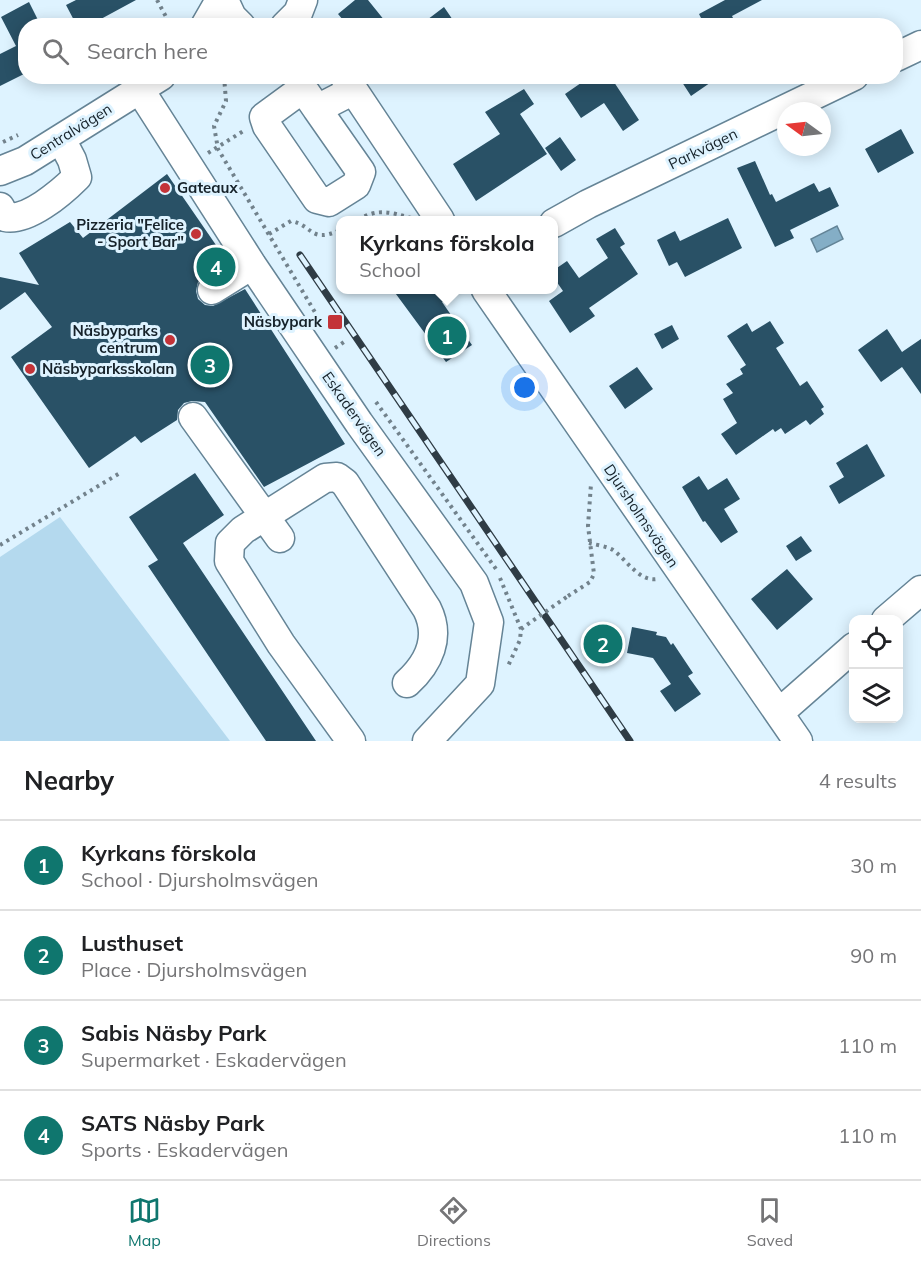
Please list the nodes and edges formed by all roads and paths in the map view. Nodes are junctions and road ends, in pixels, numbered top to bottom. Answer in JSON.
{"nodes":[{"id":1,"x":157,"y":0,"type":"edge"},
{"id":2,"x":222,"y":0,"type":"edge"},
{"id":3,"x":306,"y":9,"type":"edge"},
{"id":4,"x":167,"y":18,"type":"edge"},
{"id":5,"x":210,"y":18,"type":"edge"},
{"id":6,"x":233,"y":18,"type":"edge"},
{"id":7,"x":293,"y":18,"type":"edge"},
{"id":8,"x":921,"y":45,"type":"edge"},
{"id":9,"x":903,"y":54,"type":"edge"},
{"id":10,"x":146,"y":84,"type":"edge"},
{"id":11,"x":152,"y":84,"type":"edge"},
{"id":12,"x":225,"y":84,"type":"edge"},
{"id":13,"x":345,"y":84,"type":"edge"},
{"id":14,"x":347,"y":84,"type":"edge"},
{"id":15,"x":837,"y":84,"type":"edge"},
{"id":16,"x":317,"y":109,"type":"junction"},
{"id":17,"x":264,"y":117,"type":"junction"},
{"id":18,"x":61,"y":139,"type":"junction"},
{"id":19,"x":218,"y":149,"type":"junction"},
{"id":20,"x":0,"y":171,"type":"edge"},
{"id":21,"x":2,"y":215,"type":"edge"},
{"id":22,"x":364,"y":216,"type":"edge"},
{"id":23,"x":403,"y":216,"type":"edge"},
{"id":24,"x":437,"y":216,"type":"edge"},
{"id":25,"x":558,"y":221,"type":"edge"},
{"id":26,"x":336,"y":231,"type":"edge"},
{"id":27,"x":269,"y":234,"type":"junction"},
{"id":28,"x":244,"y":270,"type":"junction"},
{"id":29,"x":212,"y":290,"type":"dead end"},
{"id":30,"x":489,"y":294,"type":"edge"},
{"id":31,"x":319,"y":317,"type":"dead end"},
{"id":32,"x":330,"y":337,"type":"dead end"},
{"id":33,"x":343,"y":356,"type":"dead end"},
{"id":34,"x":370,"y":393,"type":"dead end"},
{"id":35,"x":193,"y":417,"type":"dead end"},
{"id":36,"x":120,"y":473,"type":"dead end"},
{"id":37,"x":591,"y":480,"type":"dead end"},
{"id":38,"x":272,"y":528,"type":"junction"},
{"id":39,"x":589,"y":543,"type":"junction"},
{"id":40,"x":0,"y":545,"type":"edge"},
{"id":41,"x":493,"y":565,"type":"dead end"},
{"id":42,"x":676,"y":567,"type":"junction"},
{"id":43,"x":921,"y":590,"type":"edge"},
{"id":44,"x":892,"y":615,"type":"edge"},
{"id":45,"x":521,"y":629,"type":"dead end"},
{"id":46,"x":849,"y":651,"type":"edge"},
{"id":47,"x":407,"y":683,"type":"dead end"},
{"id":48,"x":779,"y":713,"type":"junction"},
{"id":49,"x":351,"y":741,"type":"edge"},
{"id":50,"x":428,"y":741,"type":"edge"},
{"id":51,"x":798,"y":741,"type":"edge"}],
"edges":[{"from":1,"to":4,"type":"path"},
{"from":2,"to":5,"type":"street"},
{"from":2,"to":6,"type":"street"},
{"from":3,"to":7,"type":"street"},
{"from":8,"to":9,"type":"street"},
{"from":10,"to":18,"type":"street","name":"Centralvägen"},
{"from":11,"to":28,"type":"street","name":"Eskadervägen"},
{"from":12,"to":19,"type":"path"},
{"from":13,"to":16,"type":"street"},
{"from":14,"to":24,"type":"street"},
{"from":15,"to":25,"type":"street","name":"Parkvägen"},
{"from":16,"to":17,"type":"street"},
{"from":16,"to":17,"type":"street"},
{"from":17,"to":19,"type":"path"},
{"from":18,"to":20,"type":"street","name":"Centralvägen"},
{"from":18,"to":21,"type":"street"},
{"from":19,"to":27,"type":"path"},
{"from":22,"to":23,"type":"path"},
{"from":26,"to":27,"type":"path"},
{"from":27,"to":31,"type":"path"},
{"from":28,"to":29,"type":"street"},
{"from":28,"to":50,"type":"street","name":"Eskadervägen"},
{"from":30,"to":42,"type":"street","name":"Djursholmsvägen"},
{"from":32,"to":33,"type":"path"},
{"from":34,"to":41,"type":"path"},
{"from":35,"to":38,"type":"street"},
{"from":36,"to":40,"type":"path"},
{"from":37,"to":39,"type":"path"},
{"from":38,"to":47,"type":"street"},
{"from":38,"to":49,"type":"street"},
{"from":39,"to":42,"type":"path"},
{"from":39,"to":45,"type":"path","bridge":true},
{"from":42,"to":48,"type":"street","name":"Djursholmsvägen"},
{"from":43,"to":44,"type":"street"},
{"from":46,"to":48,"type":"street"},
{"from":48,"to":51,"type":"street","name":"Djursholmsvägen"}]}
